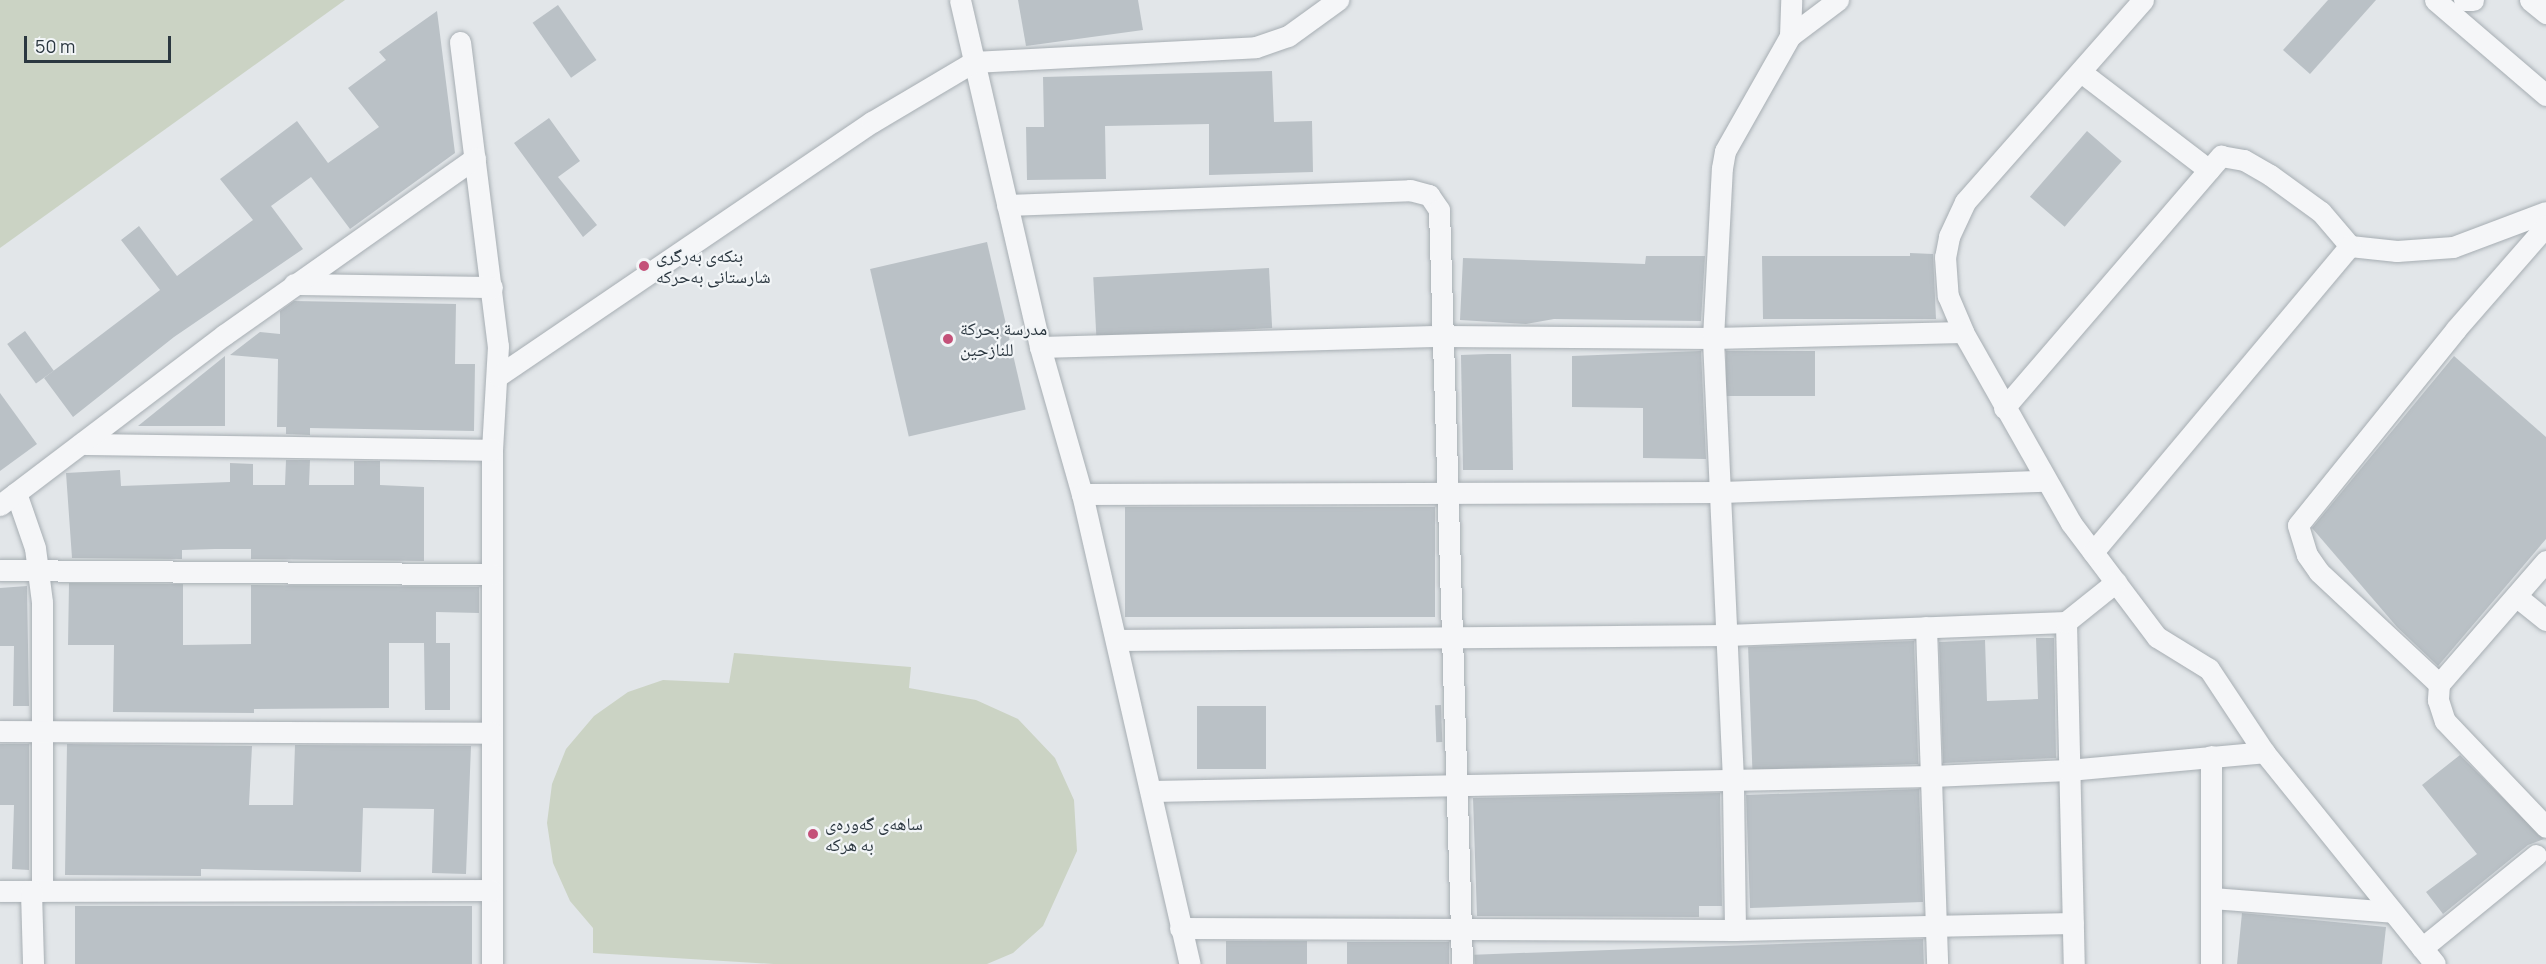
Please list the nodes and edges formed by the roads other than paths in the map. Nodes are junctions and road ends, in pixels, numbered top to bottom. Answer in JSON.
{"nodes":[{"id":1,"x":960,"y":0,"type":"edge"},
{"id":2,"x":1338,"y":0,"type":"edge"},
{"id":3,"x":1791,"y":0,"type":"edge"},
{"id":4,"x":1839,"y":0,"type":"edge"},
{"id":5,"x":2143,"y":0,"type":"edge"},
{"id":6,"x":2435,"y":0,"type":"edge"},
{"id":7,"x":2464,"y":0,"type":"edge"},
{"id":8,"x":2473,"y":0,"type":"edge"},
{"id":9,"x":2530,"y":0,"type":"edge"},
{"id":10,"x":2546,"y":13,"type":"edge"},
{"id":11,"x":1790,"y":36,"type":"junction"},
{"id":12,"x":460,"y":42,"type":"dead end"},
{"id":13,"x":973,"y":62,"type":"junction"},
{"id":14,"x":2081,"y":72,"type":"junction"},
{"id":15,"x":2546,"y":95,"type":"edge"},
{"id":16,"x":475,"y":158,"type":"junction"},
{"id":17,"x":2209,"y":170,"type":"junction"},
{"id":18,"x":1007,"y":205,"type":"junction"},
{"id":19,"x":2546,"y":212,"type":"edge"},
{"id":20,"x":2546,"y":226,"type":"edge"},
{"id":21,"x":2350,"y":246,"type":"junction"},
{"id":22,"x":294,"y":284,"type":"junction"},
{"id":23,"x":492,"y":287,"type":"junction"},
{"id":24,"x":1963,"y":332,"type":"junction"},
{"id":25,"x":1443,"y":336,"type":"junction"},
{"id":26,"x":1713,"y":338,"type":"junction"},
{"id":27,"x":1040,"y":347,"type":"junction"},
{"id":28,"x":498,"y":376,"type":"junction"},
{"id":29,"x":2004,"y":408,"type":"junction"},
{"id":30,"x":81,"y":444,"type":"junction"},
{"id":31,"x":492,"y":450,"type":"junction"},
{"id":32,"x":2044,"y":481,"type":"junction"},
{"id":33,"x":1449,"y":490,"type":"junction"},
{"id":34,"x":1721,"y":492,"type":"junction"},
{"id":35,"x":1082,"y":494,"type":"junction"},
{"id":36,"x":8,"y":499,"type":"edge"},
{"id":37,"x":2093,"y":552,"type":"junction"},
{"id":38,"x":2546,"y":561,"type":"edge"},
{"id":39,"x":39,"y":568,"type":"junction"},
{"id":40,"x":0,"y":570,"type":"edge"},
{"id":41,"x":492,"y":574,"type":"junction"},
{"id":42,"x":2116,"y":582,"type":"junction"},
{"id":43,"x":2516,"y":596,"type":"junction"},
{"id":44,"x":2546,"y":620,"type":"edge"},
{"id":45,"x":2066,"y":622,"type":"junction"},
{"id":46,"x":1926,"y":627,"type":"junction"},
{"id":47,"x":1727,"y":635,"type":"junction"},
{"id":48,"x":1451,"y":637,"type":"junction"},
{"id":49,"x":1116,"y":640,"type":"junction"},
{"id":50,"x":2439,"y":684,"type":"junction"},
{"id":51,"x":0,"y":731,"type":"edge"},
{"id":52,"x":45,"y":731,"type":"junction"},
{"id":53,"x":491,"y":733,"type":"junction"},
{"id":54,"x":2264,"y":752,"type":"junction"},
{"id":55,"x":2211,"y":756,"type":"junction"},
{"id":56,"x":2068,"y":770,"type":"junction"},
{"id":57,"x":1932,"y":776,"type":"junction"},
{"id":58,"x":1733,"y":780,"type":"junction"},
{"id":59,"x":1459,"y":784,"type":"junction"},
{"id":60,"x":1152,"y":791,"type":"junction"},
{"id":61,"x":2546,"y":827,"type":"edge"},
{"id":62,"x":2536,"y":855,"type":"dead end"},
{"id":63,"x":491,"y":890,"type":"junction"},
{"id":64,"x":0,"y":891,"type":"edge"},
{"id":65,"x":36,"y":891,"type":"junction"},
{"id":66,"x":2212,"y":898,"type":"junction"},
{"id":67,"x":2392,"y":912,"type":"junction"},
{"id":68,"x":2073,"y":923,"type":"junction"},
{"id":69,"x":1937,"y":927,"type":"junction"},
{"id":70,"x":1180,"y":928,"type":"junction"},
{"id":71,"x":1462,"y":929,"type":"junction"},
{"id":72,"x":1735,"y":930,"type":"junction"},
{"id":73,"x":2428,"y":956,"type":"edge"},
{"id":74,"x":33,"y":964,"type":"edge"},
{"id":75,"x":492,"y":964,"type":"edge"},
{"id":76,"x":1190,"y":964,"type":"edge"},
{"id":77,"x":1462,"y":964,"type":"edge"},
{"id":78,"x":1937,"y":964,"type":"edge"},
{"id":79,"x":2074,"y":964,"type":"edge"},
{"id":80,"x":2211,"y":964,"type":"edge"}],
"edges":[{"from":1,"to":13,"type":"street"},
{"from":2,"to":13,"type":"street"},
{"from":3,"to":11,"type":"street"},
{"from":4,"to":11,"type":"street"},
{"from":5,"to":14,"type":"street"},
{"from":6,"to":15,"type":"street"},
{"from":7,"to":8,"type":"street"},
{"from":9,"to":10,"type":"street"},
{"from":11,"to":26,"type":"street"},
{"from":12,"to":16,"type":"street"},
{"from":13,"to":18,"type":"street"},
{"from":13,"to":28,"type":"street"},
{"from":14,"to":17,"type":"street"},
{"from":14,"to":24,"type":"street"},
{"from":16,"to":22,"type":"street"},
{"from":16,"to":23,"type":"street"},
{"from":17,"to":21,"type":"street"},
{"from":17,"to":29,"type":"street"},
{"from":18,"to":25,"type":"street"},
{"from":18,"to":27,"type":"street"},
{"from":19,"to":21,"type":"street"},
{"from":20,"to":50,"type":"street"},
{"from":21,"to":37,"type":"street"},
{"from":22,"to":23,"type":"street"},
{"from":22,"to":30,"type":"street"},
{"from":23,"to":28,"type":"street"},
{"from":24,"to":26,"type":"street"},
{"from":24,"to":29,"type":"street"},
{"from":25,"to":26,"type":"street"},
{"from":25,"to":27,"type":"street"},
{"from":25,"to":33,"type":"street"},
{"from":26,"to":34,"type":"street"},
{"from":27,"to":35,"type":"street"},
{"from":28,"to":31,"type":"street"},
{"from":29,"to":32,"type":"street"},
{"from":30,"to":31,"type":"street"},
{"from":30,"to":36,"type":"street"},
{"from":31,"to":41,"type":"street"},
{"from":32,"to":34,"type":"street"},
{"from":32,"to":37,"type":"street"},
{"from":33,"to":34,"type":"street"},
{"from":33,"to":35,"type":"street"},
{"from":33,"to":48,"type":"street"},
{"from":34,"to":47,"type":"street"},
{"from":35,"to":49,"type":"street"},
{"from":36,"to":39,"type":"street"},
{"from":37,"to":42,"type":"street"},
{"from":38,"to":43,"type":"street"},
{"from":39,"to":40,"type":"street"},
{"from":39,"to":41,"type":"street"},
{"from":39,"to":52,"type":"street"},
{"from":41,"to":53,"type":"street"},
{"from":42,"to":45,"type":"street"},
{"from":42,"to":54,"type":"street"},
{"from":43,"to":44,"type":"street"},
{"from":43,"to":50,"type":"street"},
{"from":45,"to":46,"type":"street"},
{"from":45,"to":56,"type":"street"},
{"from":46,"to":47,"type":"street"},
{"from":46,"to":57,"type":"street"},
{"from":47,"to":48,"type":"street"},
{"from":47,"to":58,"type":"street"},
{"from":48,"to":49,"type":"street"},
{"from":48,"to":59,"type":"street"},
{"from":49,"to":60,"type":"street"},
{"from":50,"to":61,"type":"street"},
{"from":51,"to":52,"type":"street"},
{"from":52,"to":53,"type":"street"},
{"from":52,"to":65,"type":"street"},
{"from":53,"to":63,"type":"street"},
{"from":54,"to":55,"type":"street"},
{"from":54,"to":67,"type":"street"},
{"from":55,"to":56,"type":"street"},
{"from":55,"to":66,"type":"street"},
{"from":56,"to":57,"type":"street"},
{"from":56,"to":68,"type":"street"},
{"from":57,"to":58,"type":"street"},
{"from":57,"to":69,"type":"street"},
{"from":58,"to":59,"type":"street"},
{"from":58,"to":72,"type":"street"},
{"from":59,"to":60,"type":"street"},
{"from":59,"to":71,"type":"street"},
{"from":60,"to":70,"type":"street"},
{"from":62,"to":73,"type":"street"},
{"from":63,"to":65,"type":"street"},
{"from":63,"to":75,"type":"street"},
{"from":64,"to":65,"type":"street"},
{"from":65,"to":74,"type":"street"},
{"from":66,"to":67,"type":"street"},
{"from":66,"to":80,"type":"street"},
{"from":67,"to":73,"type":"street"},
{"from":68,"to":69,"type":"street"},
{"from":68,"to":79,"type":"street"},
{"from":69,"to":72,"type":"street"},
{"from":69,"to":78,"type":"street"},
{"from":70,"to":71,"type":"street"},
{"from":70,"to":76,"type":"street"},
{"from":71,"to":72,"type":"street"},
{"from":71,"to":77,"type":"street"}]}
